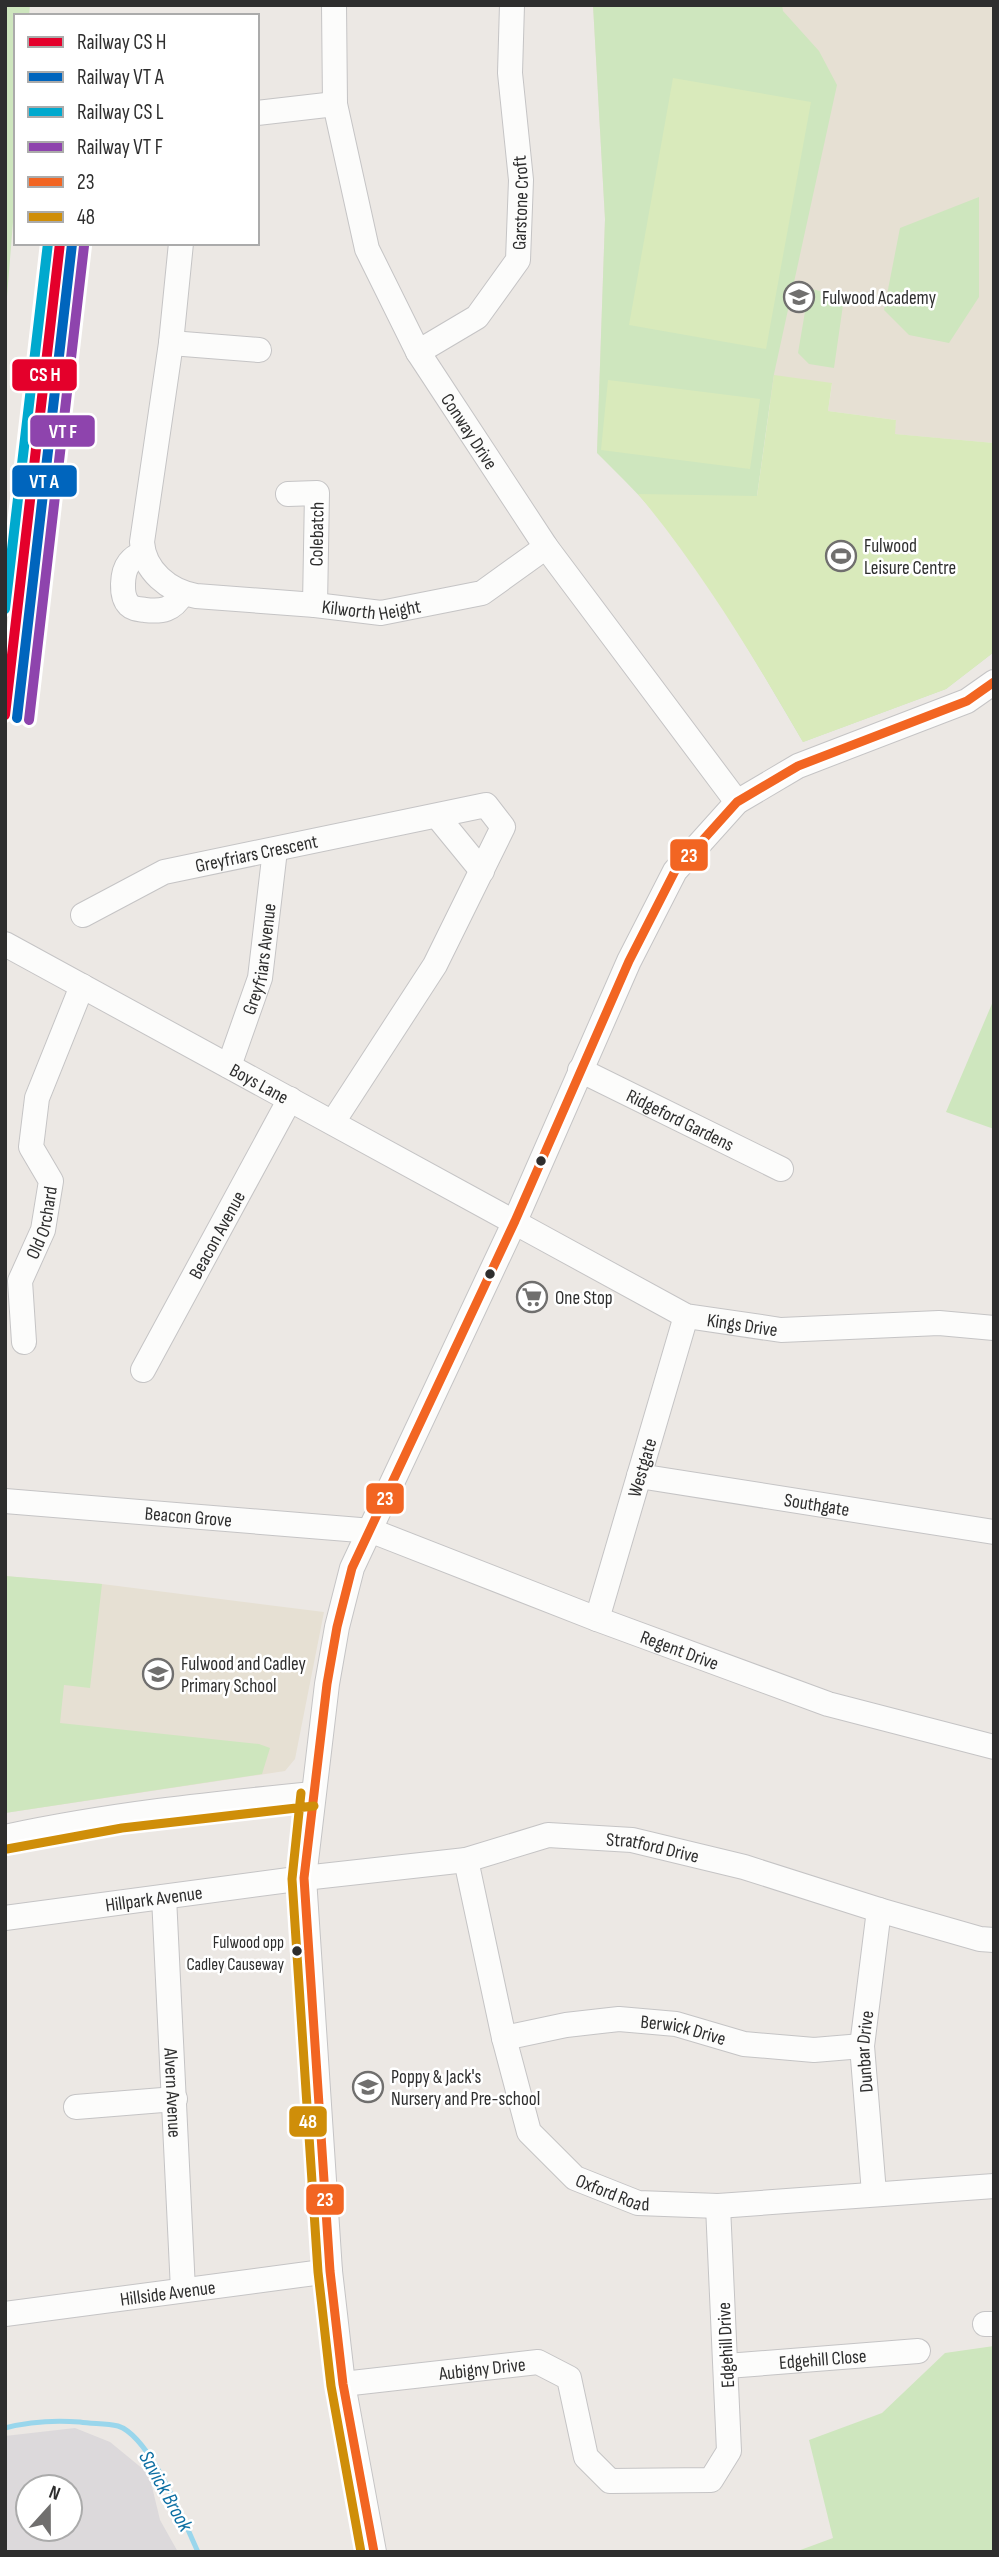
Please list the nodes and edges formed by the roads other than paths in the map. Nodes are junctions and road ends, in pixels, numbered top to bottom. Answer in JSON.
{"nodes":[{"id":1,"x":334,"y":5,"type":"edge"},
{"id":2,"x":512,"y":5,"type":"edge"},
{"id":3,"x":335,"y":104,"type":"junction"},
{"id":4,"x":259,"y":113,"type":"edge"},
{"id":5,"x":181,"y":245,"type":"edge"},
{"id":6,"x":171,"y":343,"type":"junction"},
{"id":7,"x":260,"y":350,"type":"dead end"},
{"id":8,"x":418,"y":352,"type":"junction"},
{"id":9,"x":288,"y":494,"type":"dead end"},
{"id":10,"x":546,"y":547,"type":"junction"},
{"id":11,"x":143,"y":553,"type":"junction"},
{"id":12,"x":182,"y":594,"type":"junction"},
{"id":13,"x":315,"y":605,"type":"junction"},
{"id":14,"x":994,"y":682,"type":"edge"},
{"id":15,"x":737,"y":802,"type":"junction"},
{"id":16,"x":437,"y":816,"type":"junction"},
{"id":17,"x":275,"y":850,"type":"junction"},
{"id":18,"x":482,"y":871,"type":"junction"},
{"id":19,"x":83,"y":915,"type":"dead end"},
{"id":20,"x":8,"y":946,"type":"edge"},
{"id":21,"x":82,"y":986,"type":"junction"},
{"id":22,"x":229,"y":1066,"type":"junction"},
{"id":23,"x":580,"y":1070,"type":"junction"},
{"id":24,"x":290,"y":1099,"type":"junction"},
{"id":25,"x":333,"y":1122,"type":"junction"},
{"id":26,"x":781,"y":1169,"type":"dead end"},
{"id":27,"x":515,"y":1221,"type":"junction"},
{"id":28,"x":686,"y":1316,"type":"junction"},
{"id":29,"x":994,"y":1328,"type":"edge"},
{"id":30,"x":24,"y":1342,"type":"dead end"},
{"id":31,"x":143,"y":1370,"type":"dead end"},
{"id":32,"x":639,"y":1476,"type":"junction"},
{"id":33,"x":5,"y":1501,"type":"edge"},
{"id":34,"x":372,"y":1531,"type":"junction"},
{"id":35,"x":994,"y":1532,"type":"edge"},
{"id":36,"x":597,"y":1619,"type":"junction"},
{"id":37,"x":994,"y":1747,"type":"edge"},
{"id":38,"x":313,"y":1794,"type":"junction"},
{"id":39,"x":5,"y":1837,"type":"edge"},
{"id":40,"x":466,"y":1860,"type":"junction"},
{"id":41,"x":304,"y":1878,"type":"junction"},
{"id":42,"x":164,"y":1897,"type":"junction"},
{"id":43,"x":879,"y":1910,"type":"junction"},
{"id":44,"x":5,"y":1918,"type":"edge"},
{"id":45,"x":994,"y":1940,"type":"edge"},
{"id":46,"x":504,"y":2038,"type":"junction"},
{"id":47,"x":862,"y":2046,"type":"junction"},
{"id":48,"x":175,"y":2099,"type":"junction"},
{"id":49,"x":76,"y":2107,"type":"dead end"},
{"id":50,"x":994,"y":2186,"type":"edge"},
{"id":51,"x":874,"y":2193,"type":"junction"},
{"id":52,"x":718,"y":2206,"type":"junction"},
{"id":53,"x":330,"y":2271,"type":"junction"},
{"id":54,"x":183,"y":2290,"type":"junction"},
{"id":55,"x":5,"y":2314,"type":"edge"},
{"id":56,"x":918,"y":2351,"type":"dead end"},
{"id":57,"x":727,"y":2366,"type":"junction"},
{"id":58,"x":343,"y":2384,"type":"junction"},
{"id":59,"x":711,"y":2480,"type":"joint"},
{"id":60,"x":374,"y":2552,"type":"edge"}],
"edges":[{"from":1,"to":3,"type":"street","name":"Conway Drive"},
{"from":2,"to":8,"type":"street","name":"Garstone Croft"},
{"from":3,"to":4,"type":"street"},
{"from":3,"to":8,"type":"street","name":"Conway Drive"},
{"from":5,"to":6,"type":"street"},
{"from":6,"to":7,"type":"street"},
{"from":6,"to":11,"type":"street"},
{"from":8,"to":10,"type":"street","name":"Conway Drive"},
{"from":9,"to":13,"type":"street","name":"Colebatch"},
{"from":10,"to":13,"type":"street","name":"Kilworth Height"},
{"from":10,"to":15,"type":"street","name":"Conway Drive"},
{"from":11,"to":12,"type":"street"},
{"from":11,"to":12,"type":"street"},
{"from":12,"to":13,"type":"street","name":"Kilworth Height"},
{"from":14,"to":15,"type":"street"},
{"from":15,"to":23,"type":"street"},
{"from":16,"to":17,"type":"street","name":"Greyfriars Crescent"},
{"from":16,"to":18,"type":"street"},
{"from":16,"to":18,"type":"street","name":"Greyfriars Crescent"},
{"from":17,"to":19,"type":"street","name":"Greyfriars Crescent"},
{"from":17,"to":22,"type":"street","name":"Greyfriars Avenue"},
{"from":18,"to":25,"type":"street","name":"Greyfriars Crescent"},
{"from":20,"to":21,"type":"street","name":"Boys Lane"},
{"from":21,"to":22,"type":"street","name":"Boys Lane"},
{"from":21,"to":30,"type":"street","name":"Old Orchard"},
{"from":22,"to":24,"type":"street","name":"Boys Lane"},
{"from":23,"to":26,"type":"street","name":"Ridgeford Gardens"},
{"from":23,"to":27,"type":"street"},
{"from":24,"to":25,"type":"street","name":"Boys Lane"},
{"from":24,"to":31,"type":"street","name":"Beacon Avenue"},
{"from":25,"to":27,"type":"street","name":"Boys Lane"},
{"from":27,"to":28,"type":"street","name":"Kings Drive"},
{"from":27,"to":34,"type":"street"},
{"from":28,"to":29,"type":"street","name":"Kings Drive"},
{"from":28,"to":32,"type":"street","name":"Westgate"},
{"from":32,"to":35,"type":"street","name":"Southgate"},
{"from":32,"to":36,"type":"street","name":"Westgate"},
{"from":33,"to":34,"type":"street","name":"Beacon Grove"},
{"from":34,"to":36,"type":"street","name":"Regent Drive"},
{"from":34,"to":38,"type":"street"},
{"from":36,"to":37,"type":"street","name":"Regent Drive"},
{"from":38,"to":39,"type":"street"},
{"from":38,"to":41,"type":"street"},
{"from":40,"to":41,"type":"street","name":"Stratford Drive"},
{"from":40,"to":43,"type":"street","name":"Stratford Drive"},
{"from":40,"to":46,"type":"street","name":"Oxford Road"},
{"from":41,"to":42,"type":"street","name":"Hillpark Avenue"},
{"from":41,"to":53,"type":"street"},
{"from":42,"to":44,"type":"street","name":"Hillpark Avenue"},
{"from":42,"to":48,"type":"street","name":"Alvern Avenue"},
{"from":43,"to":45,"type":"street","name":"Stratford Drive"},
{"from":43,"to":47,"type":"street","name":"Dunbar Drive"},
{"from":46,"to":47,"type":"street","name":"Berwick Drive"},
{"from":46,"to":52,"type":"street","name":"Oxford Road"},
{"from":47,"to":51,"type":"street","name":"Dunbar Drive"},
{"from":48,"to":49,"type":"street"},
{"from":48,"to":54,"type":"street","name":"Alvern Avenue"},
{"from":50,"to":51,"type":"street","name":"Oxford Road"},
{"from":51,"to":52,"type":"street","name":"Oxford Road"},
{"from":52,"to":57,"type":"street","name":"Edgehill Drive"},
{"from":53,"to":54,"type":"street","name":"Hillside Avenue"},
{"from":53,"to":58,"type":"street"},
{"from":54,"to":55,"type":"street","name":"Hillside Avenue"},
{"from":56,"to":57,"type":"street","name":"Edgehill Close"},
{"from":57,"to":59,"type":"street","name":"Edgehill Drive"},
{"from":58,"to":59,"type":"street","name":"Aubigny Drive"},
{"from":58,"to":60,"type":"street"}]}
